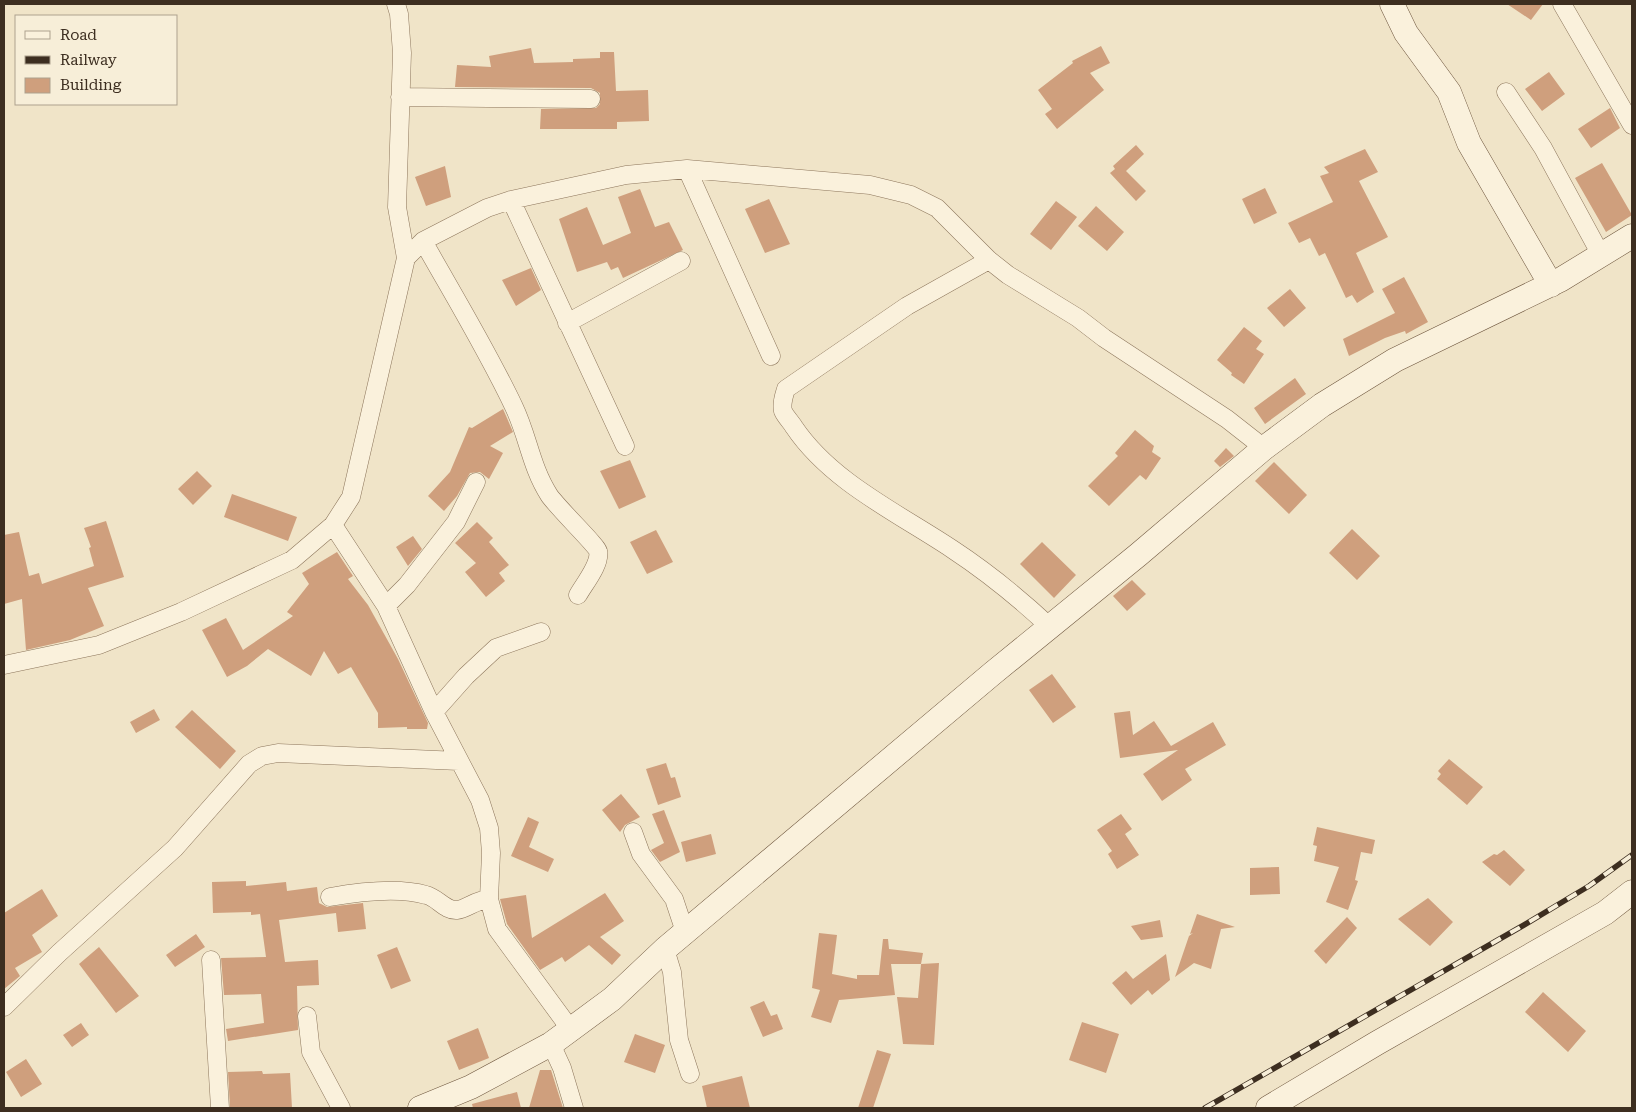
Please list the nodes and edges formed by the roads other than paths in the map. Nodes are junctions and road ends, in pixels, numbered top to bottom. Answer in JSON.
{"nodes":[{"id":1,"x":396,"y":4,"type":"edge"},
{"id":2,"x":1392,"y":4,"type":"edge"},
{"id":3,"x":1562,"y":4,"type":"edge"},
{"id":4,"x":1506,"y":92,"type":"dead end"},
{"id":5,"x":400,"y":97,"type":"junction"},
{"id":6,"x":591,"y":99,"type":"dead end"},
{"id":7,"x":1632,"y":125,"type":"edge"},
{"id":8,"x":687,"y":169,"type":"junction"},
{"id":9,"x":511,"y":200,"type":"junction"},
{"id":10,"x":1632,"y":236,"type":"edge"},
{"id":11,"x":422,"y":241,"type":"junction"},
{"id":12,"x":1601,"y":255,"type":"junction"},
{"id":13,"x":406,"y":258,"type":"junction"},
{"id":14,"x":988,"y":260,"type":"junction"},
{"id":15,"x":681,"y":261,"type":"dead end"},
{"id":16,"x":1551,"y":285,"type":"junction"},
{"id":17,"x":567,"y":323,"type":"junction"},
{"id":18,"x":771,"y":356,"type":"dead end"},
{"id":19,"x":625,"y":446,"type":"dead end"},
{"id":20,"x":1264,"y":448,"type":"junction"},
{"id":21,"x":476,"y":482,"type":"dead end"},
{"id":22,"x":333,"y":525,"type":"junction"},
{"id":23,"x":578,"y":595,"type":"dead end"},
{"id":24,"x":386,"y":606,"type":"junction"},
{"id":25,"x":1050,"y":627,"type":"junction"},
{"id":26,"x":541,"y":632,"type":"dead end"},
{"id":27,"x":4,"y":665,"type":"edge"},
{"id":28,"x":434,"y":712,"type":"junction"},
{"id":29,"x":459,"y":762,"type":"junction"},
{"id":30,"x":633,"y":832,"type":"dead end"},
{"id":31,"x":1632,"y":892,"type":"edge"},
{"id":32,"x":330,"y":897,"type":"dead end"},
{"id":33,"x":489,"y":898,"type":"junction"},
{"id":34,"x":685,"y":932,"type":"junction"},
{"id":35,"x":665,"y":949,"type":"junction"},
{"id":36,"x":211,"y":960,"type":"dead end"},
{"id":37,"x":4,"y":1007,"type":"edge"},
{"id":38,"x":307,"y":1016,"type":"dead end"},
{"id":39,"x":572,"y":1030,"type":"junction"},
{"id":40,"x":550,"y":1044,"type":"junction"},
{"id":41,"x":690,"y":1074,"type":"dead end"},
{"id":42,"x":220,"y":1108,"type":"edge"},
{"id":43,"x":341,"y":1108,"type":"edge"},
{"id":44,"x":420,"y":1108,"type":"edge"},
{"id":45,"x":574,"y":1108,"type":"edge"},
{"id":46,"x":1268,"y":1108,"type":"edge"}],
"edges":[{"from":1,"to":5,"type":"street"},
{"from":2,"to":16,"type":"street"},
{"from":3,"to":7,"type":"street"},
{"from":4,"to":12,"type":"street"},
{"from":5,"to":6,"type":"street"},
{"from":5,"to":13,"type":"street"},
{"from":8,"to":9,"type":"street"},
{"from":8,"to":14,"type":"street"},
{"from":8,"to":18,"type":"street"},
{"from":9,"to":11,"type":"street"},
{"from":9,"to":17,"type":"street"},
{"from":10,"to":12,"type":"street"},
{"from":11,"to":13,"type":"street"},
{"from":11,"to":23,"type":"street"},
{"from":12,"to":16,"type":"street"},
{"from":13,"to":22,"type":"street"},
{"from":14,"to":20,"type":"street"},
{"from":14,"to":25,"type":"street"},
{"from":15,"to":17,"type":"street"},
{"from":16,"to":20,"type":"street"},
{"from":17,"to":19,"type":"street"},
{"from":20,"to":25,"type":"street"},
{"from":21,"to":24,"type":"street"},
{"from":22,"to":24,"type":"street"},
{"from":22,"to":27,"type":"street"},
{"from":24,"to":28,"type":"street"},
{"from":25,"to":34,"type":"street"},
{"from":26,"to":28,"type":"street"},
{"from":28,"to":29,"type":"street"},
{"from":29,"to":33,"type":"street"},
{"from":29,"to":37,"type":"street"},
{"from":30,"to":34,"type":"street"},
{"from":31,"to":46,"type":"street"},
{"from":32,"to":33,"type":"street"},
{"from":33,"to":39,"type":"street"},
{"from":34,"to":35,"type":"street"},
{"from":35,"to":39,"type":"street"},
{"from":35,"to":41,"type":"street"},
{"from":36,"to":42,"type":"street"},
{"from":38,"to":43,"type":"street"},
{"from":39,"to":40,"type":"street"},
{"from":40,"to":44,"type":"street"},
{"from":40,"to":45,"type":"street"}]}
